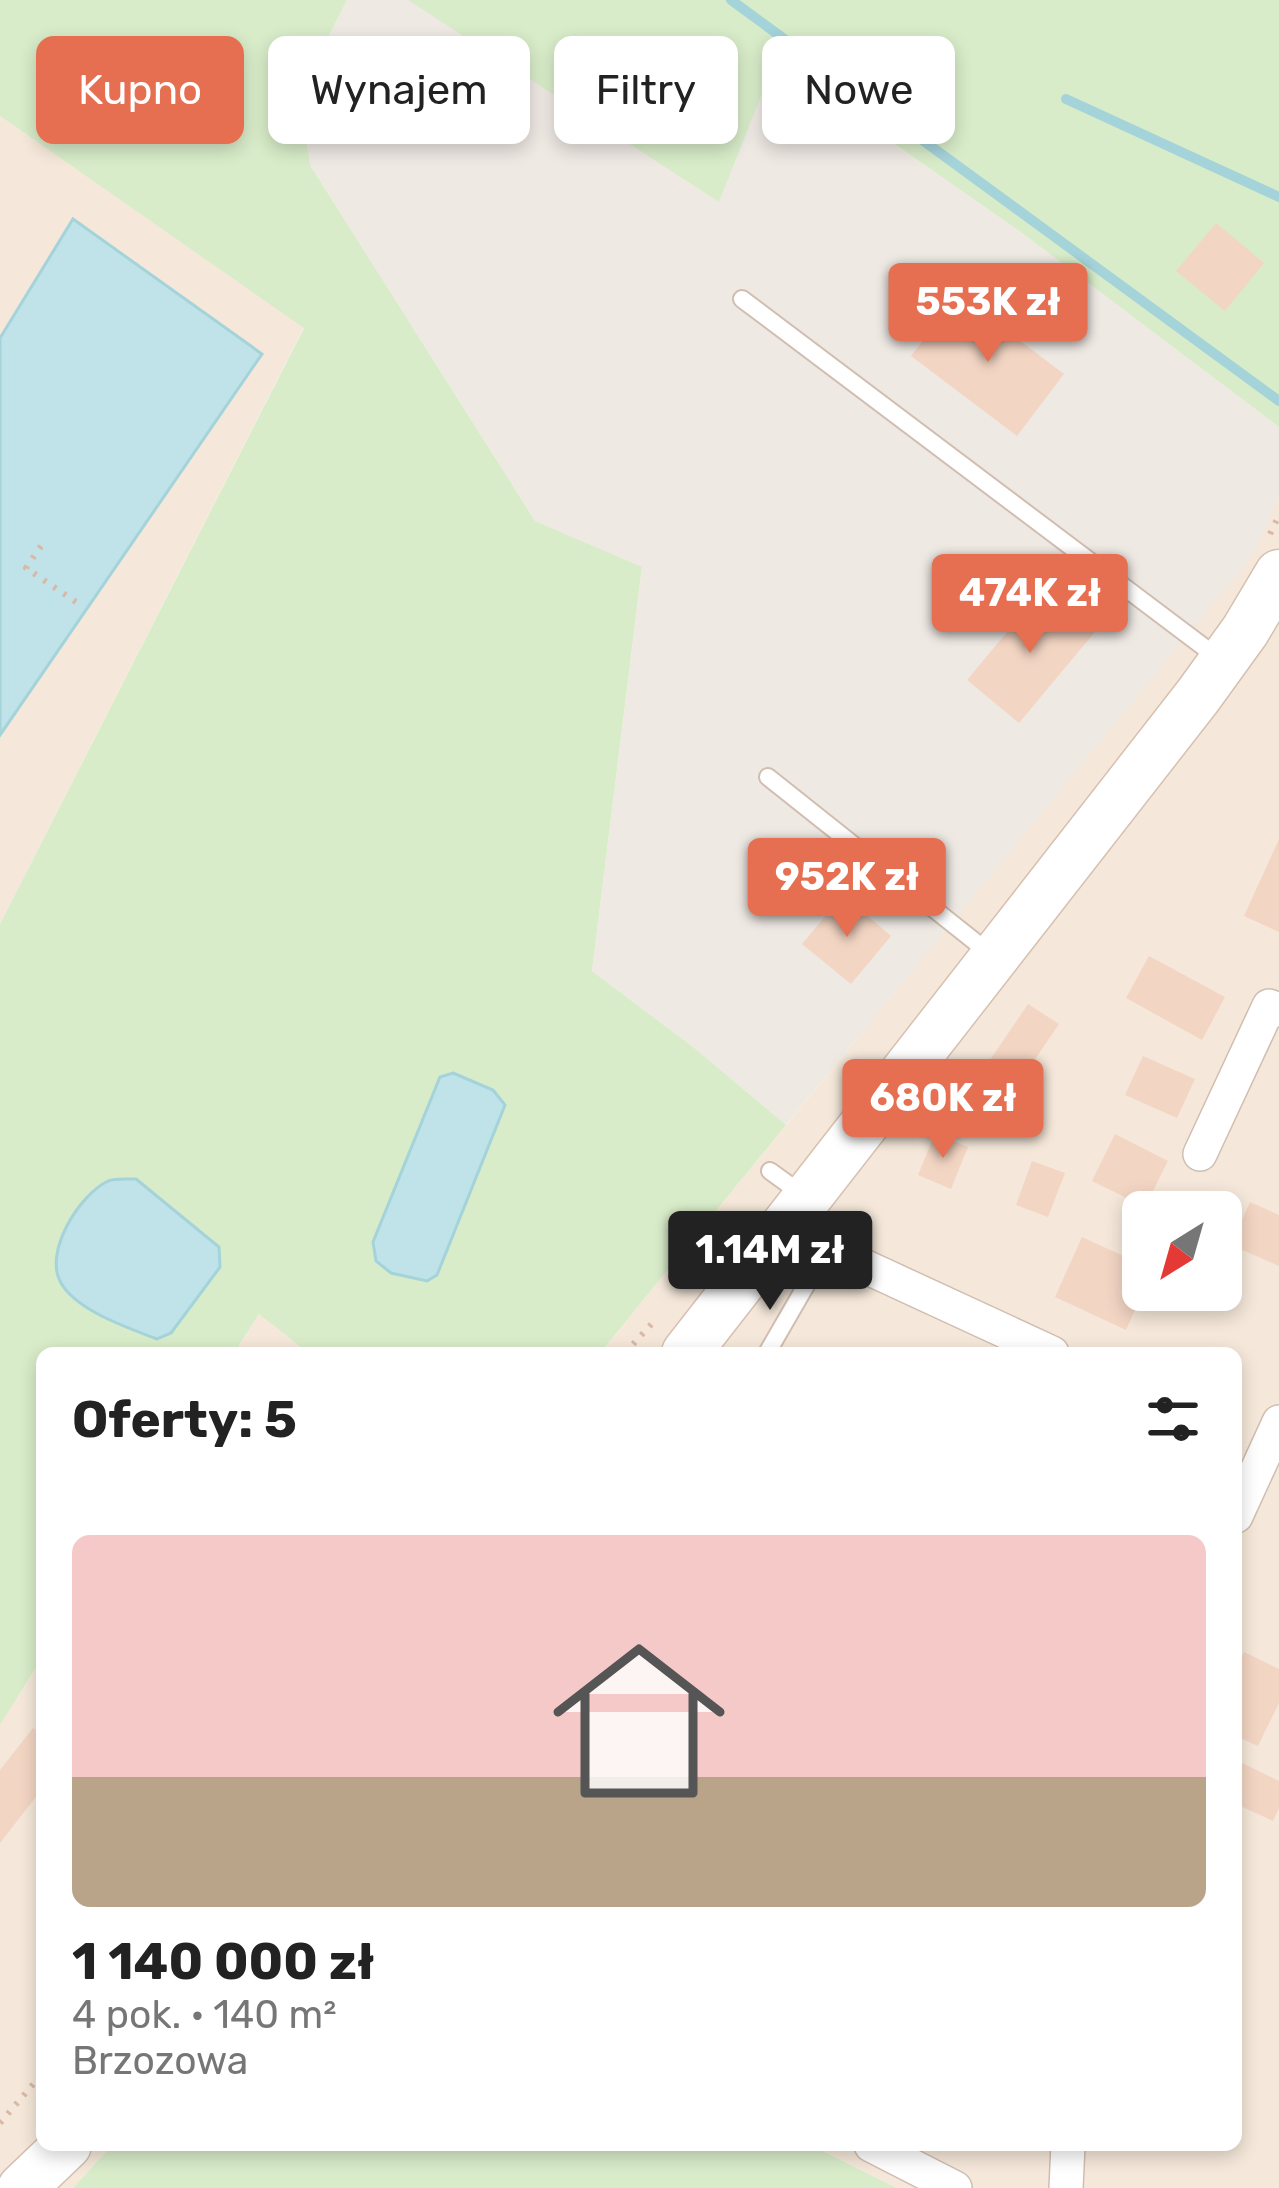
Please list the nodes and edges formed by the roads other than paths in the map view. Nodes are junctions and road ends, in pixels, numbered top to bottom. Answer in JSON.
{"nodes":[{"id":1,"x":742,"y":299,"type":"dead end"},
{"id":2,"x":1277,"y":584,"type":"edge"},
{"id":3,"x":1223,"y":662,"type":"junction"},
{"id":4,"x":768,"y":777,"type":"dead end"},
{"id":5,"x":996,"y":958,"type":"junction"},
{"id":6,"x":1279,"y":1010,"type":"edge"},
{"id":7,"x":1200,"y":1154,"type":"dead end"},
{"id":8,"x":788,"y":1197,"type":"junction"},
{"id":9,"x":711,"y":1233,"type":"dead end"},
{"id":10,"x":827,"y":1250,"type":"junction"},
{"id":11,"x":752,"y":1268,"type":"junction"},
{"id":12,"x":700,"y":1347,"type":"edge"},
{"id":13,"x":770,"y":1347,"type":"edge"},
{"id":14,"x":1039,"y":1347,"type":"edge"},
{"id":15,"x":1265,"y":1442,"type":"edge"},
{"id":16,"x":1242,"y":1501,"type":"edge"},
{"id":17,"x":61,"y":2151,"type":"edge"},
{"id":18,"x":883,"y":2151,"type":"edge"},
{"id":19,"x":1068,"y":2151,"type":"edge"},
{"id":20,"x":22,"y":2188,"type":"edge"},
{"id":21,"x":955,"y":2188,"type":"edge"},
{"id":22,"x":1066,"y":2188,"type":"edge"}],
"edges":[{"from":1,"to":3,"type":"lane"},
{"from":2,"to":3,"type":"street"},
{"from":3,"to":5,"type":"street"},
{"from":4,"to":5,"type":"lane"},
{"from":5,"to":8,"type":"street"},
{"from":6,"to":7,"type":"street"},
{"from":8,"to":10,"type":"street"},
{"from":8,"to":11,"type":"street"},
{"from":9,"to":11,"type":"lane"},
{"from":10,"to":13,"type":"lane"},
{"from":10,"to":14,"type":"street"},
{"from":11,"to":12,"type":"street"},
{"from":15,"to":16,"type":"street"},
{"from":17,"to":20,"type":"street"},
{"from":18,"to":21,"type":"street"},
{"from":19,"to":22,"type":"street"}]}
